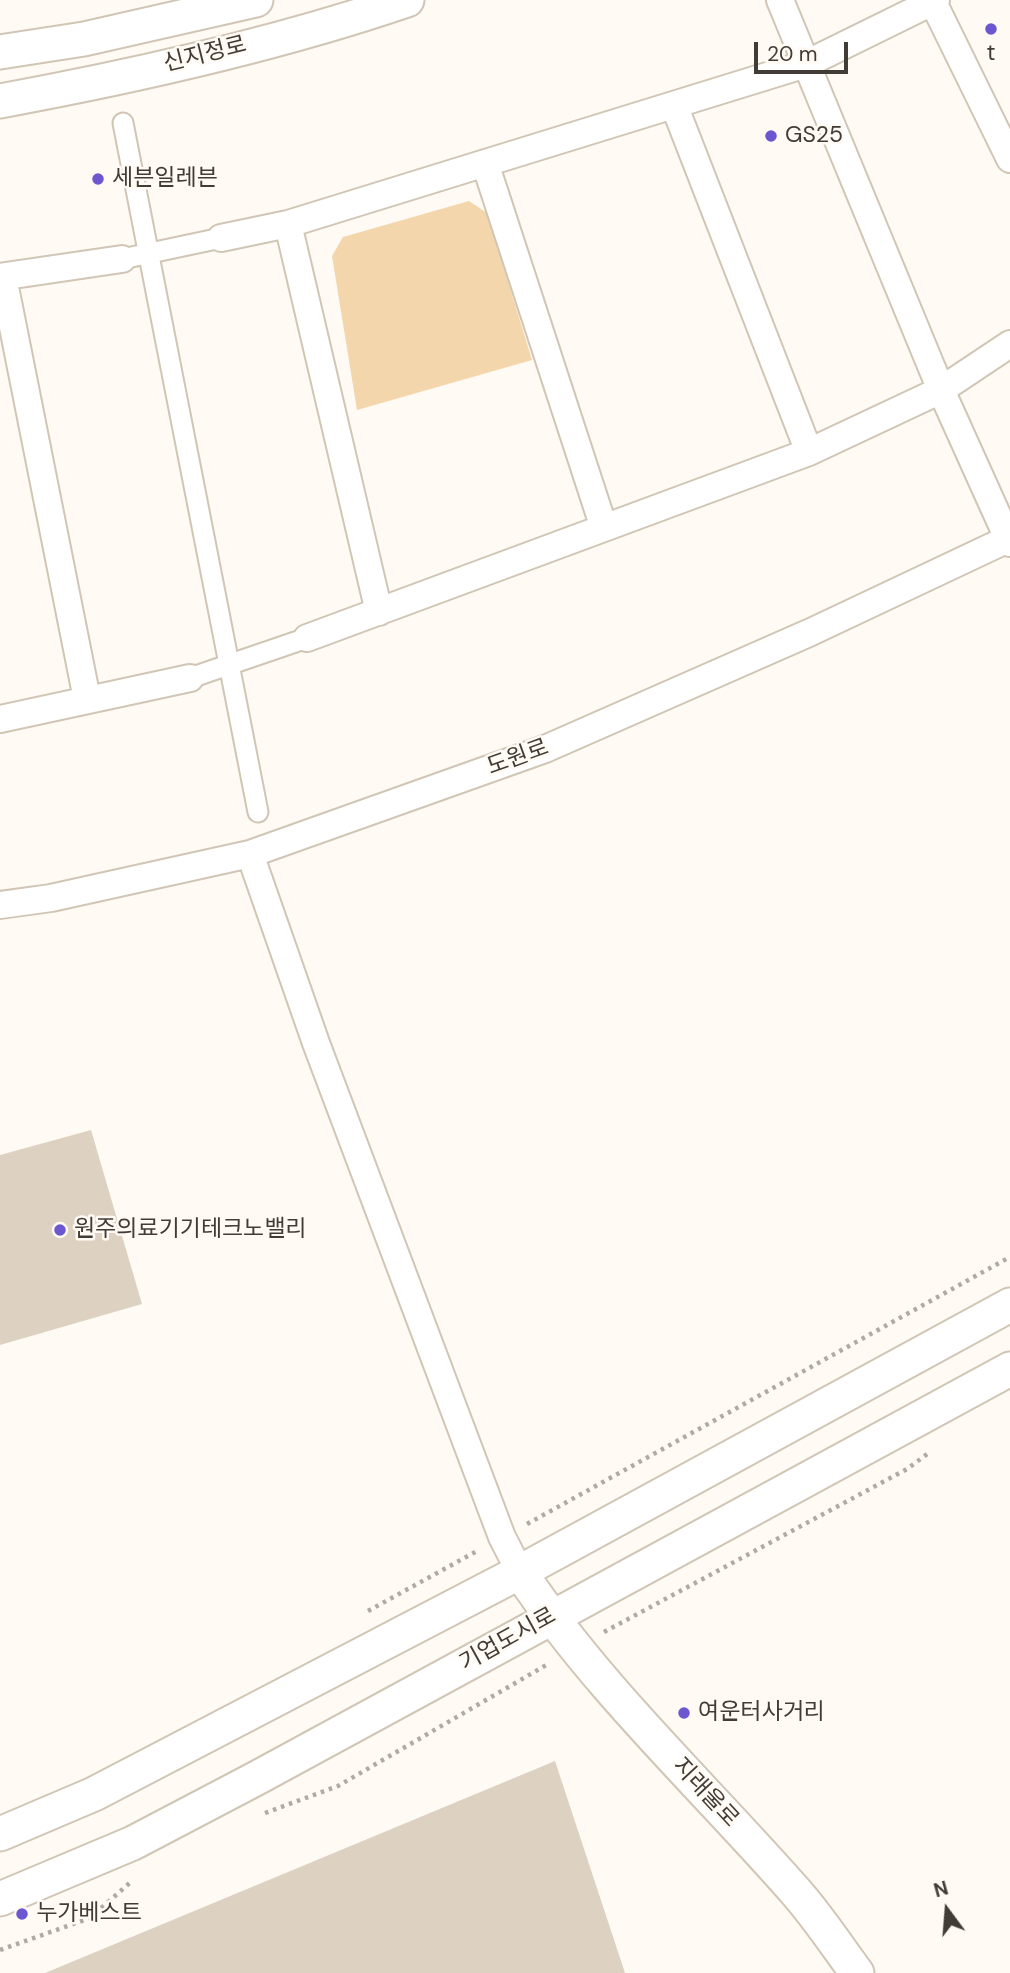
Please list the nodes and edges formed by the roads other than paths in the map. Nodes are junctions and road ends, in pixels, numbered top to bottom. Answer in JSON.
{"nodes":[{"id":1,"x":256,"y":0,"type":"edge"},
{"id":2,"x":407,"y":0,"type":"edge"},
{"id":3,"x":780,"y":0,"type":"edge"},
{"id":4,"x":935,"y":1,"type":"edge"},
{"id":5,"x":0,"y":52,"type":"edge"},
{"id":6,"x":806,"y":64,"type":"junction"},
{"id":7,"x":0,"y":101,"type":"edge"},
{"id":8,"x":674,"y":105,"type":"junction"},
{"id":9,"x":123,"y":123,"type":"dead end"},
{"id":10,"x":1010,"y":159,"type":"edge"},
{"id":11,"x":485,"y":163,"type":"junction"},
{"id":12,"x":288,"y":224,"type":"junction"},
{"id":13,"x":221,"y":238,"type":"joint"},
{"id":14,"x":150,"y":254,"type":"junction"},
{"id":15,"x":122,"y":259,"type":"joint"},
{"id":16,"x":1,"y":277,"type":"edge"},
{"id":17,"x":1010,"y":344,"type":"edge"},
{"id":18,"x":942,"y":390,"type":"junction"},
{"id":19,"x":809,"y":452,"type":"junction"},
{"id":20,"x":604,"y":528,"type":"junction"},
{"id":21,"x":1009,"y":540,"type":"edge"},
{"id":22,"x":379,"y":612,"type":"junction"},
{"id":23,"x":307,"y":638,"type":"joint"},
{"id":24,"x":230,"y":662,"type":"junction"},
{"id":25,"x":190,"y":678,"type":"joint"},
{"id":26,"x":87,"y":699,"type":"junction"},
{"id":27,"x":0,"y":719,"type":"edge"},
{"id":28,"x":258,"y":812,"type":"dead end"},
{"id":29,"x":250,"y":854,"type":"junction"},
{"id":30,"x":0,"y":905,"type":"edge"},
{"id":31,"x":1010,"y":1305,"type":"edge"},
{"id":32,"x":1010,"y":1369,"type":"edge"},
{"id":33,"x":520,"y":1572,"type":"junction"},
{"id":34,"x":550,"y":1617,"type":"junction"},
{"id":35,"x":0,"y":1834,"type":"edge"},
{"id":36,"x":0,"y":1899,"type":"edge"},
{"id":37,"x":857,"y":1973,"type":"edge"}],
"edges":[{"from":1,"to":5,"type":"street"},
{"from":2,"to":7,"type":"street","name":"신지정로"},
{"from":3,"to":6,"type":"street"},
{"from":4,"to":6,"type":"street"},
{"from":4,"to":10,"type":"street"},
{"from":6,"to":8,"type":"street"},
{"from":6,"to":18,"type":"street"},
{"from":8,"to":11,"type":"street"},
{"from":8,"to":19,"type":"street"},
{"from":9,"to":14,"type":"street"},
{"from":11,"to":12,"type":"street"},
{"from":11,"to":20,"type":"street"},
{"from":12,"to":13,"type":"street"},
{"from":12,"to":22,"type":"street"},
{"from":13,"to":14,"type":"street"},
{"from":14,"to":15,"type":"street"},
{"from":14,"to":24,"type":"street"},
{"from":15,"to":16,"type":"street"},
{"from":16,"to":26,"type":"street"},
{"from":17,"to":18,"type":"street"},
{"from":18,"to":19,"type":"street"},
{"from":18,"to":21,"type":"street"},
{"from":19,"to":20,"type":"street"},
{"from":20,"to":22,"type":"street"},
{"from":21,"to":29,"type":"street","name":"도원로"},
{"from":22,"to":23,"type":"street"},
{"from":23,"to":24,"type":"street"},
{"from":24,"to":25,"type":"street"},
{"from":24,"to":28,"type":"street"},
{"from":25,"to":26,"type":"street"},
{"from":26,"to":27,"type":"street"},
{"from":29,"to":30,"type":"street","name":"도원로"},
{"from":29,"to":33,"type":"street"},
{"from":31,"to":33,"type":"street"},
{"from":32,"to":34,"type":"street","name":"기업도시로"},
{"from":33,"to":34,"type":"street","name":"지래울로"},
{"from":33,"to":35,"type":"street"},
{"from":34,"to":36,"type":"street","name":"기업도시로"},
{"from":34,"to":37,"type":"street","name":"지래울로"}]}
